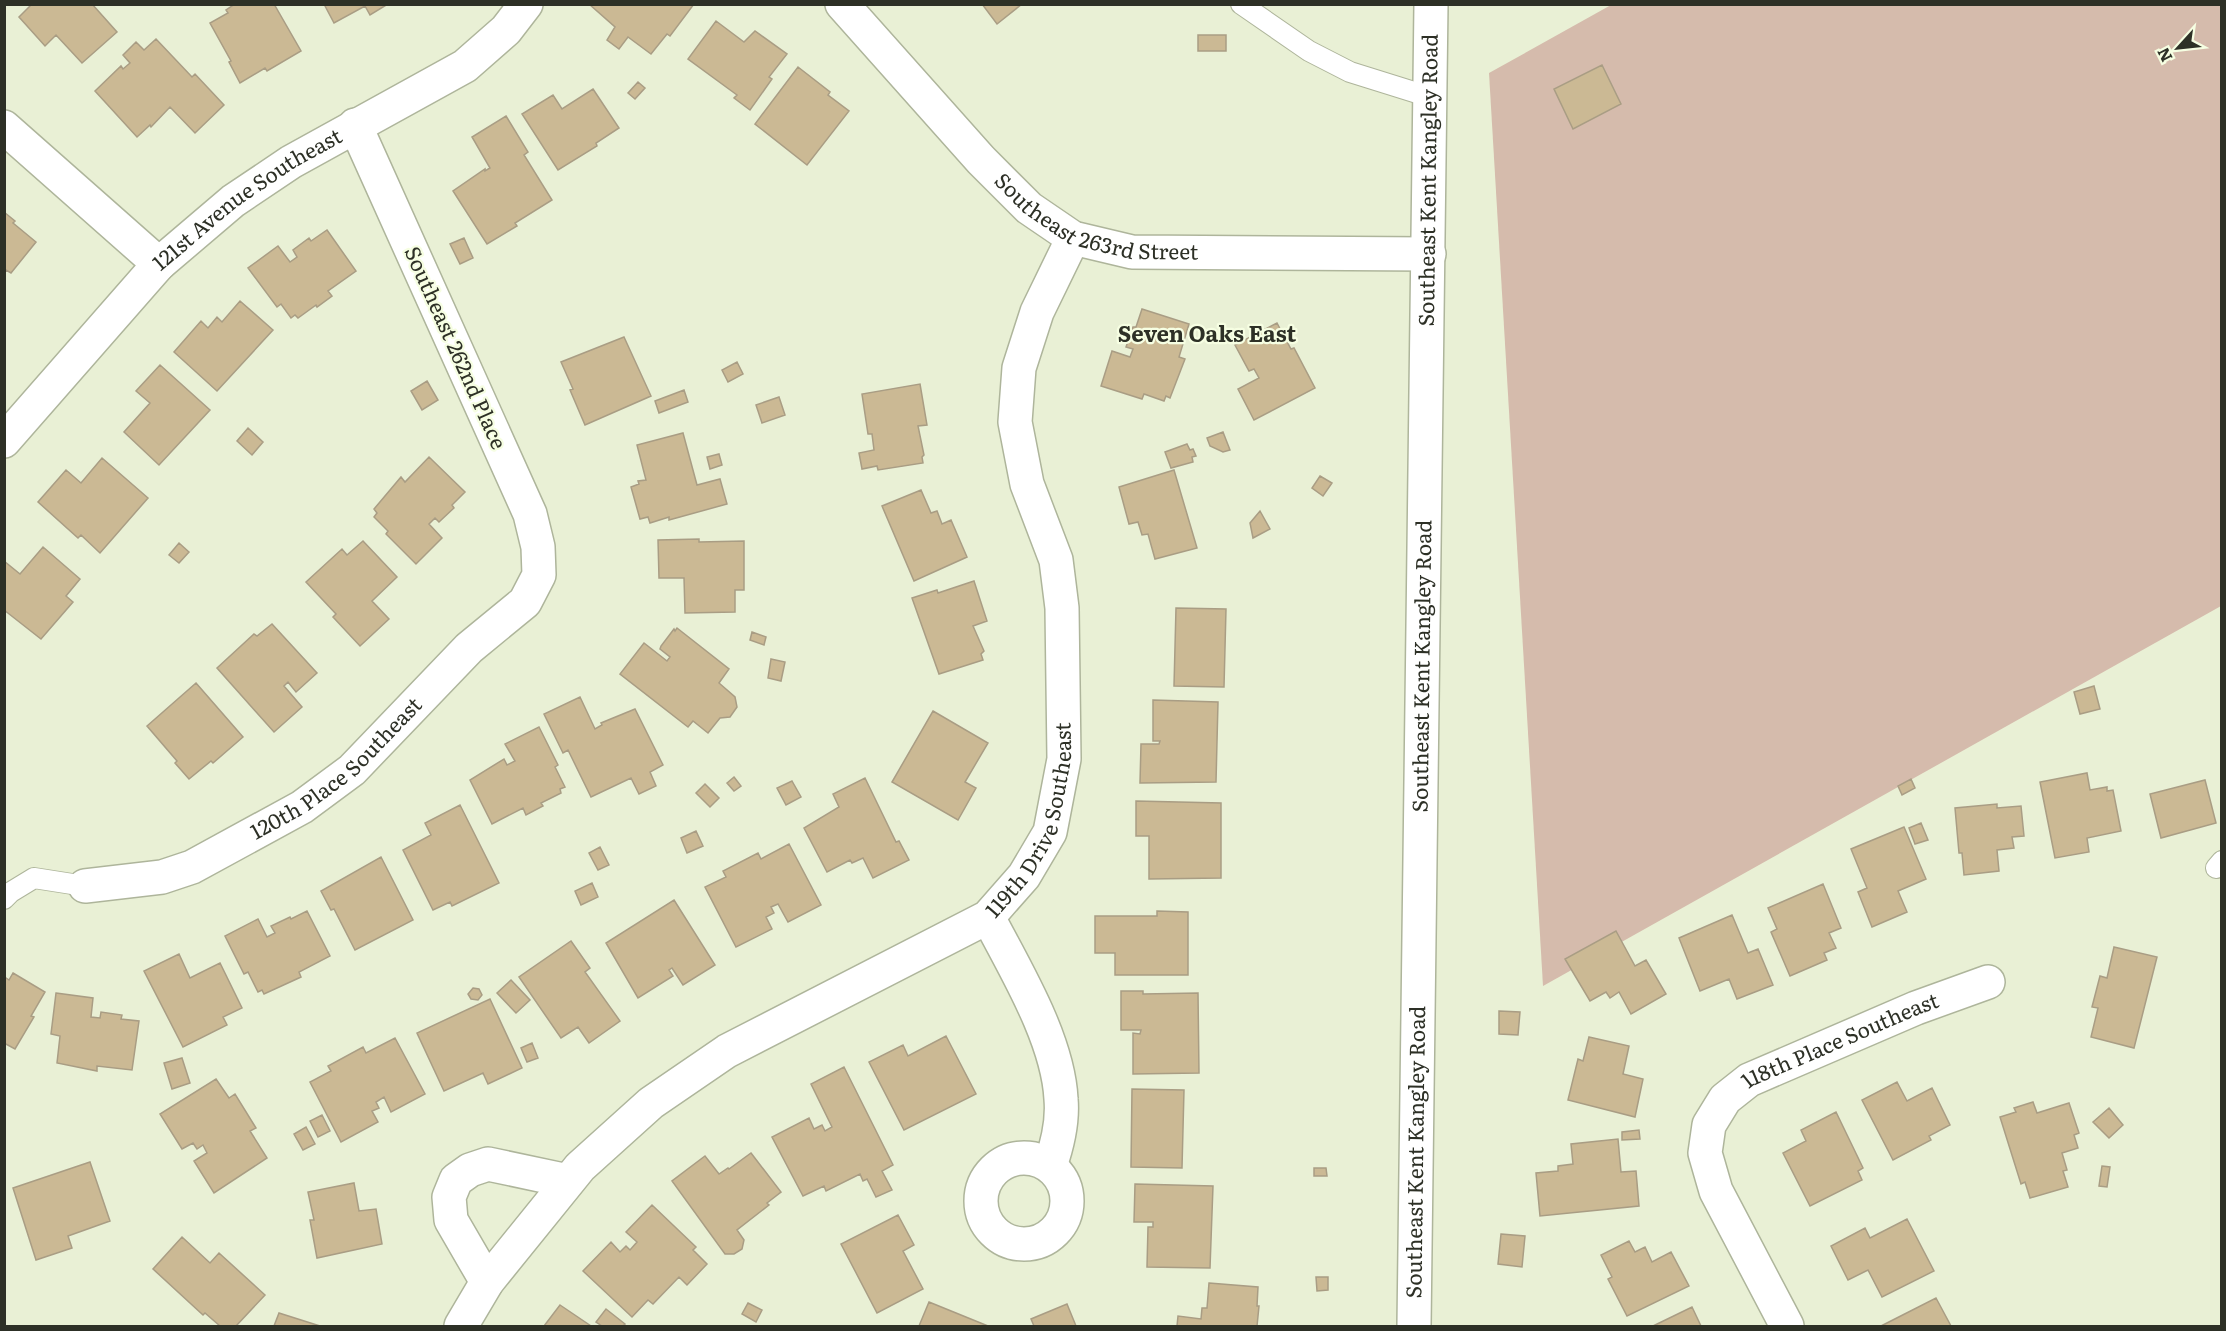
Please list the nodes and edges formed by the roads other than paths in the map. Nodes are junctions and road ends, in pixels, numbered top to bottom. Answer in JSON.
{"nodes":[{"id":1,"x":526,"y":4,"type":"edge"},
{"id":2,"x":842,"y":4,"type":"edge"},
{"id":3,"x":1242,"y":4,"type":"edge"},
{"id":4,"x":1431,"y":4,"type":"edge"},
{"id":5,"x":1430,"y":97,"type":"junction"},
{"id":6,"x":355,"y":125,"type":"junction"},
{"id":7,"x":4,"y":127,"type":"edge"},
{"id":8,"x":1073,"y":238,"type":"junction"},
{"id":9,"x":1429,"y":254,"type":"junction"},
{"id":10,"x":159,"y":264,"type":"junction"},
{"id":11,"x":4,"y":441,"type":"edge"},
{"id":12,"x":539,"y":575,"type":"joint"},
{"id":13,"x":85,"y":886,"type":"joint"},
{"id":14,"x":4,"y":899,"type":"edge"},
{"id":15,"x":988,"y":917,"type":"junction"},
{"id":16,"x":1988,"y":982,"type":"dead end"},
{"id":17,"x":1050,"y":1166,"type":"dead end"},
{"id":18,"x":568,"y":1181,"type":"junction"},
{"id":19,"x":487,"y":1282,"type":"junction"},
{"id":20,"x":461,"y":1326,"type":"edge"},
{"id":21,"x":1414,"y":1326,"type":"edge"},
{"id":22,"x":1786,"y":1326,"type":"edge"}],
"edges":[{"from":1,"to":6,"type":"street","name":"121st Avenue Southeast"},
{"from":2,"to":8,"type":"street","name":"Southeast 263rd Street"},
{"from":3,"to":5,"type":"lane"},
{"from":4,"to":5,"type":"street","name":"Southeast Kent Kangley Road"},
{"from":5,"to":9,"type":"street","name":"Southeast Kent Kangley Road"},
{"from":6,"to":10,"type":"street","name":"121st Avenue Southeast"},
{"from":6,"to":12,"type":"street","name":"Southeast 262nd Place"},
{"from":7,"to":10,"type":"street"},
{"from":8,"to":9,"type":"street","name":"Southeast 263rd Street"},
{"from":8,"to":15,"type":"street","name":"119th Drive Southeast"},
{"from":9,"to":21,"type":"street","name":"Southeast Kent Kangley Road"},
{"from":10,"to":11,"type":"street","name":"121st Avenue Southeast"},
{"from":12,"to":13,"type":"street","name":"120th Place Southeast"},
{"from":13,"to":14,"type":"lane"},
{"from":15,"to":17,"type":"street"},
{"from":15,"to":18,"type":"street","name":"119th Drive Southeast"},
{"from":16,"to":22,"type":"street","name":"118th Place Southeast"},
{"from":18,"to":19,"type":"street","name":"119th Drive Southeast"},
{"from":18,"to":19,"type":"street"},
{"from":19,"to":20,"type":"street","name":"119th Drive Southeast"}]}
